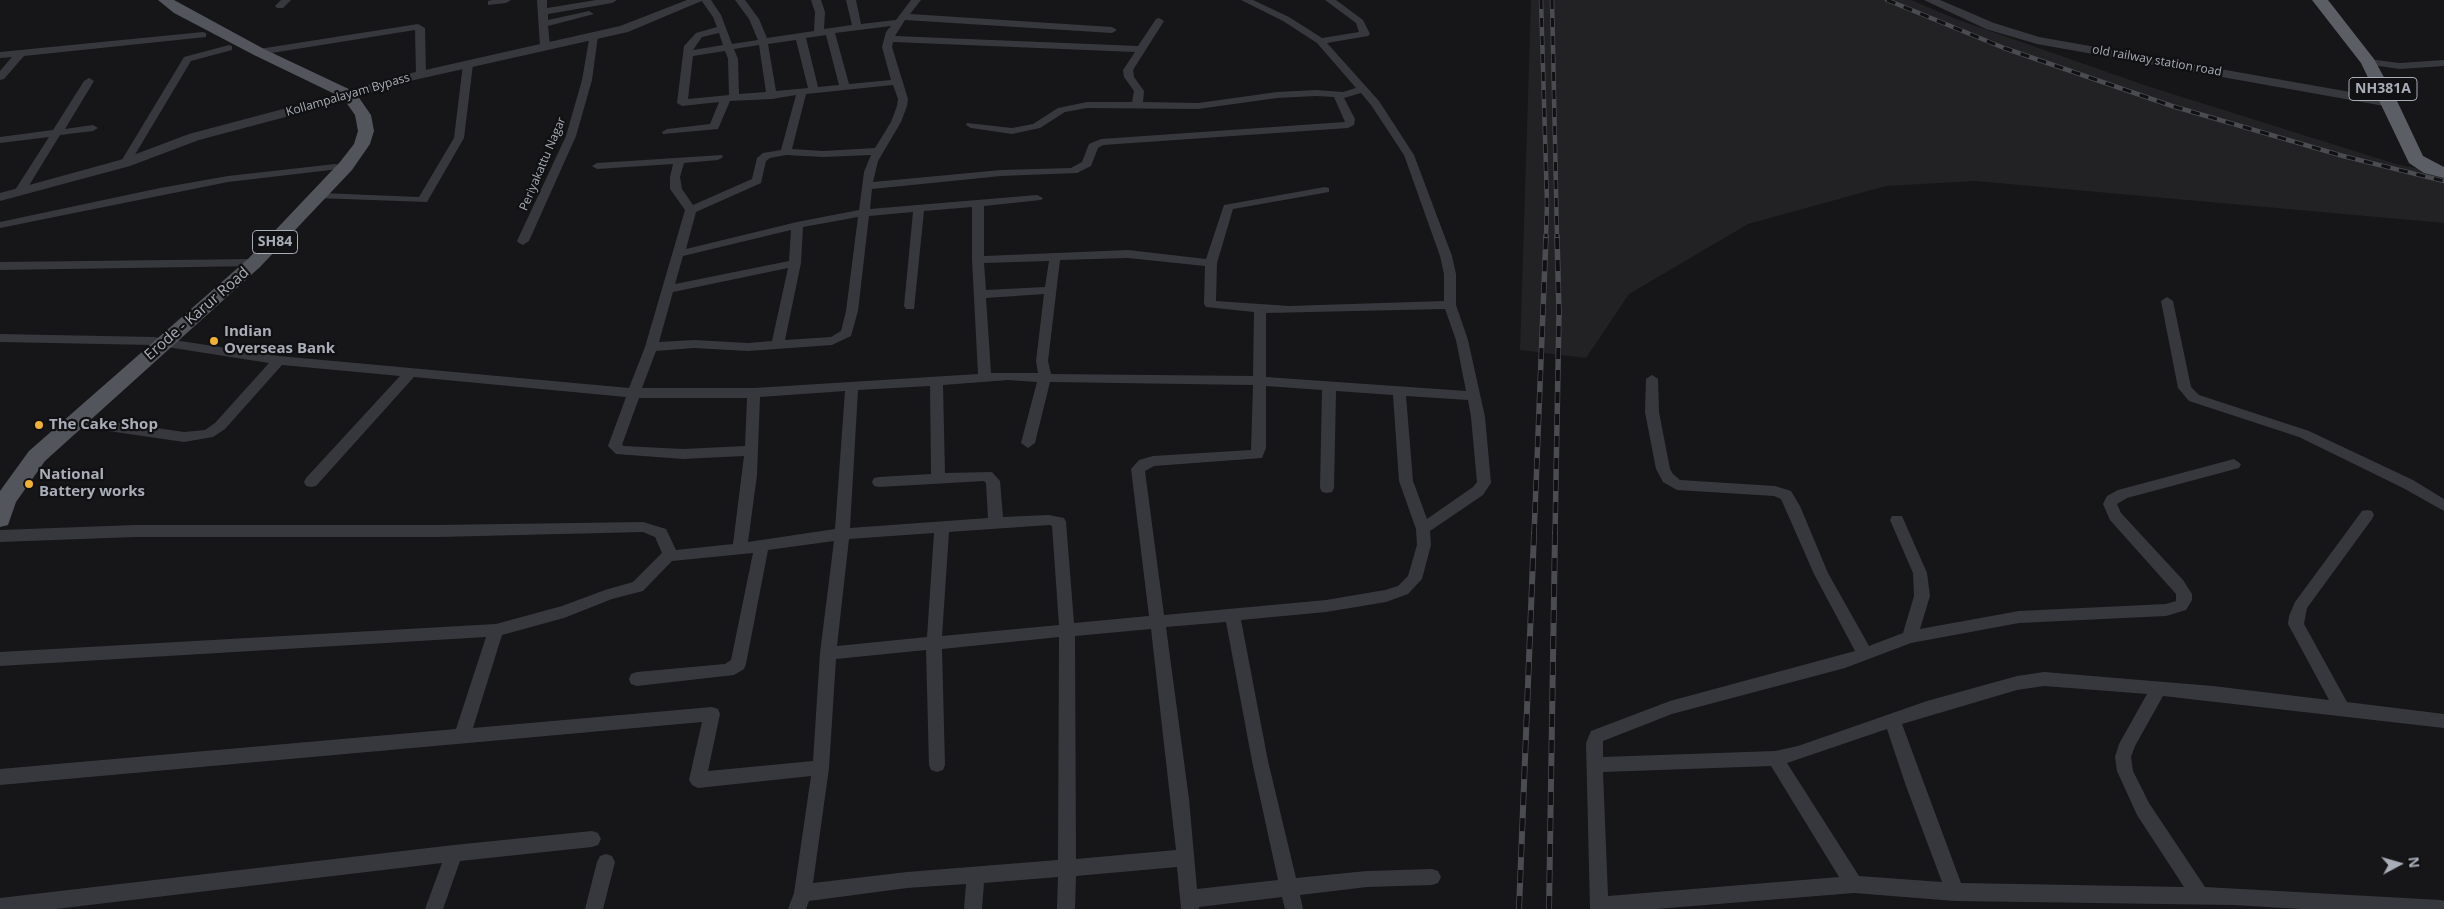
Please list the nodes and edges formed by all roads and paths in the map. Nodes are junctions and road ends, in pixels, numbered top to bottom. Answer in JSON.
{"nodes":[{"id":1,"x":149,"y":0,"type":"edge"},
{"id":2,"x":165,"y":0,"type":"edge"},
{"id":3,"x":506,"y":0,"type":"edge"},
{"id":4,"x":542,"y":0,"type":"edge"},
{"id":5,"x":612,"y":0,"type":"edge"},
{"id":6,"x":698,"y":0,"type":"edge"},
{"id":7,"x":706,"y":0,"type":"edge"},
{"id":8,"x":740,"y":0,"type":"edge"},
{"id":9,"x":816,"y":0,"type":"edge"},
{"id":10,"x":851,"y":0,"type":"edge"},
{"id":11,"x":916,"y":0,"type":"edge"},
{"id":12,"x":1246,"y":0,"type":"edge"},
{"id":13,"x":1330,"y":0,"type":"edge"},
{"id":14,"x":1930,"y":0,"type":"edge"},
{"id":15,"x":2320,"y":0,"type":"edge"},
{"id":16,"x":491,"y":3,"type":"dead end"},
{"id":17,"x":542,"y":12,"type":"junction"},
{"id":18,"x":589,"y":14,"type":"dead end"},
{"id":19,"x":902,"y":20,"type":"junction"},
{"id":20,"x":1159,"y":21,"type":"dead end"},
{"id":21,"x":543,"y":24,"type":"junction"},
{"id":22,"x":857,"y":27,"type":"junction"},
{"id":23,"x":722,"y":29,"type":"junction"},
{"id":24,"x":1112,"y":30,"type":"dead end"},
{"id":25,"x":825,"y":32,"type":"junction"},
{"id":26,"x":203,"y":35,"type":"junction"},
{"id":27,"x":800,"y":35,"type":"junction"},
{"id":28,"x":592,"y":36,"type":"junction"},
{"id":29,"x":889,"y":39,"type":"junction"},
{"id":30,"x":1320,"y":41,"type":"junction"},
{"id":31,"x":763,"y":42,"type":"junction"},
{"id":32,"x":544,"y":46,"type":"junction"},
{"id":33,"x":727,"y":47,"type":"junction"},
{"id":34,"x":229,"y":48,"type":"junction"},
{"id":35,"x":1141,"y":49,"type":"junction"},
{"id":36,"x":259,"y":52,"type":"junction"},
{"id":37,"x":21,"y":53,"type":"junction"},
{"id":38,"x":687,"y":54,"type":"junction"},
{"id":39,"x":0,"y":55,"type":"edge"},
{"id":40,"x":2368,"y":62,"type":"junction"},
{"id":41,"x":2444,"y":63,"type":"edge"},
{"id":42,"x":468,"y":64,"type":"junction"},
{"id":43,"x":421,"y":75,"type":"junction"},
{"id":44,"x":0,"y":77,"type":"edge"},
{"id":45,"x":89,"y":81,"type":"dead end"},
{"id":46,"x":897,"y":82,"type":"junction"},
{"id":47,"x":845,"y":87,"type":"junction"},
{"id":48,"x":1363,"y":89,"type":"junction"},
{"id":49,"x":814,"y":90,"type":"junction"},
{"id":50,"x":802,"y":91,"type":"junction"},
{"id":51,"x":772,"y":96,"type":"junction"},
{"id":52,"x":1338,"y":96,"type":"junction"},
{"id":53,"x":343,"y":97,"type":"junction"},
{"id":54,"x":729,"y":99,"type":"junction"},
{"id":55,"x":2390,"y":103,"type":"junction"},
{"id":56,"x":1136,"y":106,"type":"junction"},
{"id":57,"x":971,"y":125,"type":"dead end"},
{"id":58,"x":93,"y":128,"type":"dead end"},
{"id":59,"x":667,"y":132,"type":"dead end"},
{"id":60,"x":57,"y":133,"type":"junction"},
{"id":61,"x":0,"y":140,"type":"edge"},
{"id":62,"x":879,"y":151,"type":"junction"},
{"id":63,"x":786,"y":152,"type":"junction"},
{"id":64,"x":718,"y":157,"type":"dead end"},
{"id":65,"x":679,"y":160,"type":"junction"},
{"id":66,"x":125,"y":163,"type":"junction"},
{"id":67,"x":597,"y":166,"type":"dead end"},
{"id":68,"x":335,"y":167,"type":"junction"},
{"id":69,"x":2444,"y":173,"type":"edge"},
{"id":70,"x":867,"y":186,"type":"junction"},
{"id":71,"x":21,"y":190,"type":"junction"},
{"id":72,"x":1325,"y":190,"type":"dead end"},
{"id":73,"x":320,"y":196,"type":"junction"},
{"id":74,"x":0,"y":197,"type":"edge"},
{"id":75,"x":1037,"y":198,"type":"dead end"},
{"id":76,"x":978,"y":202,"type":"junction"},
{"id":77,"x":919,"y":209,"type":"junction"},
{"id":78,"x":690,"y":210,"type":"junction"},
{"id":79,"x":863,"y":213,"type":"junction"},
{"id":80,"x":797,"y":224,"type":"junction"},
{"id":81,"x":0,"y":225,"type":"edge"},
{"id":82,"x":523,"y":240,"type":"dead end"},
{"id":83,"x":678,"y":254,"type":"junction"},
{"id":84,"x":1055,"y":257,"type":"junction"},
{"id":85,"x":978,"y":260,"type":"junction"},
{"id":86,"x":248,"y":263,"type":"junction"},
{"id":87,"x":795,"y":263,"type":"junction"},
{"id":88,"x":1211,"y":264,"type":"junction"},
{"id":89,"x":0,"y":266,"type":"edge"},
{"id":90,"x":669,"y":289,"type":"junction"},
{"id":91,"x":1052,"y":290,"type":"junction"},
{"id":92,"x":980,"y":294,"type":"junction"},
{"id":93,"x":2167,"y":301,"type":"dead end"},
{"id":94,"x":1450,"y":305,"type":"junction"},
{"id":95,"x":910,"y":306,"type":"dead end"},
{"id":96,"x":1260,"y":310,"type":"junction"},
{"id":97,"x":0,"y":338,"type":"edge"},
{"id":98,"x":160,"y":342,"type":"junction"},
{"id":99,"x":778,"y":343,"type":"junction"},
{"id":100,"x":651,"y":347,"type":"junction"},
{"id":101,"x":279,"y":360,"type":"junction"},
{"id":102,"x":410,"y":372,"type":"junction"},
{"id":103,"x":985,"y":376,"type":"junction"},
{"id":104,"x":1045,"y":378,"type":"junction"},
{"id":105,"x":1652,"y":379,"type":"dead end"},
{"id":106,"x":936,"y":380,"type":"junction"},
{"id":107,"x":1260,"y":382,"type":"junction"},
{"id":108,"x":852,"y":387,"type":"junction"},
{"id":109,"x":1329,"y":388,"type":"junction"},
{"id":110,"x":1399,"y":391,"type":"junction"},
{"id":111,"x":633,"y":393,"type":"junction"},
{"id":112,"x":754,"y":393,"type":"junction"},
{"id":113,"x":1474,"y":396,"type":"junction"},
{"id":114,"x":74,"y":421,"type":"junction"},
{"id":115,"x":1028,"y":443,"type":"dead end"},
{"id":116,"x":752,"y":451,"type":"junction"},
{"id":117,"x":2234,"y":464,"type":"dead end"},
{"id":118,"x":938,"y":479,"type":"junction"},
{"id":119,"x":311,"y":482,"type":"dead end"},
{"id":120,"x":878,"y":482,"type":"dead end"},
{"id":121,"x":0,"y":487,"type":"edge"},
{"id":122,"x":1327,"y":488,"type":"dead end"},
{"id":123,"x":2444,"y":506,"type":"edge"},
{"id":124,"x":2367,"y":515,"type":"dead end"},
{"id":125,"x":0,"y":519,"type":"edge"},
{"id":126,"x":1897,"y":520,"type":"dead end"},
{"id":127,"x":996,"y":523,"type":"junction"},
{"id":128,"x":942,"y":526,"type":"junction"},
{"id":129,"x":1423,"y":529,"type":"junction"},
{"id":130,"x":842,"y":534,"type":"junction"},
{"id":131,"x":0,"y":536,"type":"edge"},
{"id":132,"x":762,"y":546,"type":"junction"},
{"id":133,"x":740,"y":549,"type":"junction"},
{"id":134,"x":670,"y":555,"type":"junction"},
{"id":135,"x":1233,"y":615,"type":"junction"},
{"id":136,"x":1158,"y":621,"type":"junction"},
{"id":137,"x":496,"y":630,"type":"junction"},
{"id":138,"x":1067,"y":632,"type":"junction"},
{"id":139,"x":1910,"y":637,"type":"junction"},
{"id":140,"x":934,"y":645,"type":"junction"},
{"id":141,"x":828,"y":653,"type":"junction"},
{"id":142,"x":1865,"y":654,"type":"junction"},
{"id":143,"x":0,"y":659,"type":"edge"},
{"id":144,"x":637,"y":679,"type":"dead end"},
{"id":145,"x":2159,"y":688,"type":"junction"},
{"id":146,"x":2341,"y":707,"type":"junction"},
{"id":147,"x":1892,"y":719,"type":"junction"},
{"id":148,"x":2444,"y":721,"type":"edge"},
{"id":149,"x":462,"y":736,"type":"junction"},
{"id":150,"x":1775,"y":758,"type":"junction"},
{"id":151,"x":937,"y":765,"type":"dead end"},
{"id":152,"x":1595,"y":765,"type":"junction"},
{"id":153,"x":821,"y":768,"type":"junction"},
{"id":154,"x":0,"y":777,"type":"edge"},
{"id":155,"x":592,"y":839,"type":"dead end"},
{"id":156,"x":454,"y":852,"type":"junction"},
{"id":157,"x":1185,"y":858,"type":"junction"},
{"id":158,"x":606,"y":862,"type":"dead end"},
{"id":159,"x":1067,"y":868,"type":"junction"},
{"id":160,"x":976,"y":876,"type":"junction"},
{"id":161,"x":1432,"y":877,"type":"dead end"},
{"id":162,"x":1854,"y":884,"type":"junction"},
{"id":163,"x":1289,"y":886,"type":"junction"},
{"id":164,"x":1956,"y":892,"type":"junction"},
{"id":165,"x":2199,"y":894,"type":"junction"},
{"id":166,"x":800,"y":901,"type":"edge"},
{"id":167,"x":1189,"y":904,"type":"edge"},
{"id":168,"x":0,"y":907,"type":"edge"},
{"id":169,"x":1599,"y":907,"type":"edge"},
{"id":170,"x":434,"y":909,"type":"edge"},
{"id":171,"x":594,"y":909,"type":"edge"},
{"id":172,"x":973,"y":909,"type":"edge"},
{"id":173,"x":1066,"y":909,"type":"edge"},
{"id":174,"x":1294,"y":909,"type":"edge"},
{"id":175,"x":2441,"y":909,"type":"edge"}],
"edges":[{"from":1,"to":26,"type":"main road"},
{"from":2,"to":36,"type":"main road"},
{"from":3,"to":16,"type":"street"},
{"from":4,"to":17,"type":"street"},
{"from":5,"to":17,"type":"street"},
{"from":6,"to":28,"type":"street","name":"Kollampalayam Bypass"},
{"from":7,"to":23,"type":"street"},
{"from":8,"to":31,"type":"street"},
{"from":9,"to":25,"type":"street"},
{"from":10,"to":22,"type":"street"},
{"from":11,"to":19,"type":"street"},
{"from":12,"to":30,"type":"street"},
{"from":13,"to":30,"type":"street"},
{"from":14,"to":55,"type":"street","name":"old railway station road"},
{"from":15,"to":40,"type":"highway","number":"NH381A"},
{"from":17,"to":21,"type":"street"},
{"from":18,"to":21,"type":"street"},
{"from":19,"to":22,"type":"street"},
{"from":19,"to":24,"type":"street"},
{"from":19,"to":29,"type":"street"},
{"from":20,"to":35,"type":"street"},
{"from":21,"to":32,"type":"street"},
{"from":22,"to":25,"type":"street"},
{"from":23,"to":33,"type":"street"},
{"from":23,"to":38,"type":"street"},
{"from":25,"to":27,"type":"street"},
{"from":25,"to":47,"type":"street"},
{"from":26,"to":34,"type":"main road"},
{"from":26,"to":37,"type":"street"},
{"from":27,"to":31,"type":"street"},
{"from":27,"to":49,"type":"street"},
{"from":28,"to":32,"type":"street","name":"Kollampalayam Bypass"},
{"from":28,"to":82,"type":"street","name":"Periyakattu Nagar"},
{"from":29,"to":35,"type":"street"},
{"from":29,"to":46,"type":"street"},
{"from":30,"to":48,"type":"street"},
{"from":31,"to":33,"type":"street"},
{"from":31,"to":51,"type":"street"},
{"from":32,"to":42,"type":"street","name":"Kollampalayam Bypass"},
{"from":33,"to":38,"type":"street"},
{"from":33,"to":54,"type":"street"},
{"from":34,"to":53,"type":"main road"},
{"from":34,"to":66,"type":"street"},
{"from":35,"to":56,"type":"street"},
{"from":36,"to":43,"type":"street"},
{"from":36,"to":53,"type":"main road"},
{"from":37,"to":39,"type":"street"},
{"from":37,"to":44,"type":"street"},
{"from":38,"to":54,"type":"street"},
{"from":40,"to":41,"type":"street"},
{"from":40,"to":55,"type":"highway","number":"NH381A"},
{"from":42,"to":43,"type":"street","name":"Kollampalayam Bypass"},
{"from":42,"to":73,"type":"street"},
{"from":43,"to":53,"type":"street","name":"Kollampalayam Bypass"},
{"from":45,"to":60,"type":"street"},
{"from":46,"to":47,"type":"street"},
{"from":46,"to":62,"type":"street"},
{"from":47,"to":49,"type":"street"},
{"from":48,"to":52,"type":"street"},
{"from":48,"to":94,"type":"street"},
{"from":49,"to":50,"type":"street"},
{"from":50,"to":51,"type":"street"},
{"from":50,"to":63,"type":"street"},
{"from":51,"to":54,"type":"street"},
{"from":52,"to":56,"type":"street"},
{"from":52,"to":70,"type":"street"},
{"from":53,"to":66,"type":"street","name":"Kollampalayam Bypass"},
{"from":53,"to":68,"type":"main road","name":"Erode - Karur Road","number":"SH84"},
{"from":53,"to":73,"type":"main road","name":"Erode - Karur Road","number":"SH84"},
{"from":54,"to":59,"type":"street"},
{"from":55,"to":69,"type":"highway","number":"NH381A"},
{"from":56,"to":57,"type":"street"},
{"from":58,"to":60,"type":"street"},
{"from":60,"to":61,"type":"street"},
{"from":60,"to":71,"type":"street"},
{"from":62,"to":63,"type":"street"},
{"from":62,"to":70,"type":"street"},
{"from":63,"to":78,"type":"street"},
{"from":64,"to":65,"type":"street"},
{"from":65,"to":67,"type":"street"},
{"from":65,"to":78,"type":"street"},
{"from":66,"to":71,"type":"street","name":"Kollampalayam Bypass"},
{"from":68,"to":81,"type":"street"},
{"from":68,"to":86,"type":"main road","name":"Erode - Karur Road","number":"SH84"},
{"from":70,"to":79,"type":"street"},
{"from":71,"to":74,"type":"street","name":"Kollampalayam Bypass"},
{"from":72,"to":88,"type":"street"},
{"from":73,"to":86,"type":"main road","name":"Erode - Karur Road","number":"SH84"},
{"from":75,"to":76,"type":"street"},
{"from":76,"to":77,"type":"street"},
{"from":76,"to":85,"type":"street"},
{"from":77,"to":79,"type":"street"},
{"from":77,"to":95,"type":"street"},
{"from":78,"to":83,"type":"street"},
{"from":79,"to":80,"type":"street"},
{"from":79,"to":99,"type":"street"},
{"from":80,"to":83,"type":"street"},
{"from":80,"to":87,"type":"street"},
{"from":83,"to":90,"type":"street"},
{"from":84,"to":85,"type":"street"},
{"from":84,"to":88,"type":"street"},
{"from":84,"to":91,"type":"street"},
{"from":85,"to":92,"type":"street"},
{"from":86,"to":89,"type":"street"},
{"from":86,"to":98,"type":"main road","name":"Erode - Karur Road","number":"SH84"},
{"from":87,"to":90,"type":"street"},
{"from":87,"to":99,"type":"street"},
{"from":88,"to":96,"type":"street"},
{"from":90,"to":100,"type":"street"},
{"from":91,"to":92,"type":"street"},
{"from":91,"to":104,"type":"street"},
{"from":92,"to":103,"type":"street"},
{"from":93,"to":123,"type":"street"},
{"from":94,"to":96,"type":"street"},
{"from":94,"to":113,"type":"street"},
{"from":96,"to":107,"type":"street"},
{"from":97,"to":98,"type":"street"},
{"from":98,"to":101,"type":"street"},
{"from":98,"to":114,"type":"main road","name":"Erode - Karur Road","number":"SH84"},
{"from":98,"to":121,"type":"main road","name":"Erode - Karur Road","number":"SH84"},
{"from":99,"to":100,"type":"street"},
{"from":100,"to":111,"type":"street"},
{"from":101,"to":102,"type":"street"},
{"from":101,"to":114,"type":"street"},
{"from":102,"to":111,"type":"street"},
{"from":102,"to":119,"type":"street"},
{"from":103,"to":104,"type":"street"},
{"from":103,"to":106,"type":"street"},
{"from":104,"to":107,"type":"street"},
{"from":104,"to":115,"type":"street"},
{"from":105,"to":142,"type":"street"},
{"from":106,"to":108,"type":"street"},
{"from":106,"to":118,"type":"street"},
{"from":107,"to":109,"type":"street"},
{"from":107,"to":136,"type":"street"},
{"from":108,"to":112,"type":"street"},
{"from":108,"to":130,"type":"street"},
{"from":109,"to":110,"type":"street"},
{"from":109,"to":122,"type":"street"},
{"from":110,"to":113,"type":"street"},
{"from":110,"to":129,"type":"street"},
{"from":111,"to":112,"type":"street"},
{"from":111,"to":116,"type":"street"},
{"from":112,"to":116,"type":"street"},
{"from":113,"to":129,"type":"street"},
{"from":114,"to":125,"type":"main road","name":"Erode - Karur Road","number":"SH84"},
{"from":116,"to":133,"type":"street"},
{"from":117,"to":139,"type":"street"},
{"from":118,"to":120,"type":"street"},
{"from":118,"to":127,"type":"street"},
{"from":124,"to":146,"type":"street"},
{"from":126,"to":139,"type":"street"},
{"from":127,"to":128,"type":"street"},
{"from":127,"to":138,"type":"street"},
{"from":128,"to":130,"type":"street"},
{"from":128,"to":140,"type":"street"},
{"from":129,"to":135,"type":"street"},
{"from":130,"to":132,"type":"street"},
{"from":130,"to":141,"type":"street"},
{"from":131,"to":134,"type":"street"},
{"from":132,"to":133,"type":"street"},
{"from":132,"to":144,"type":"street"},
{"from":133,"to":134,"type":"street"},
{"from":134,"to":137,"type":"street"},
{"from":135,"to":136,"type":"street"},
{"from":135,"to":163,"type":"street"},
{"from":136,"to":138,"type":"street"},
{"from":136,"to":157,"type":"street"},
{"from":137,"to":143,"type":"street"},
{"from":137,"to":149,"type":"street"},
{"from":138,"to":140,"type":"street"},
{"from":138,"to":159,"type":"street"},
{"from":139,"to":142,"type":"street"},
{"from":140,"to":141,"type":"street"},
{"from":140,"to":151,"type":"street"},
{"from":141,"to":153,"type":"street"},
{"from":142,"to":152,"type":"street"},
{"from":145,"to":146,"type":"street"},
{"from":145,"to":147,"type":"street"},
{"from":145,"to":165,"type":"street"},
{"from":146,"to":148,"type":"street"},
{"from":147,"to":150,"type":"street"},
{"from":147,"to":164,"type":"street"},
{"from":149,"to":153,"type":"street"},
{"from":149,"to":154,"type":"street"},
{"from":150,"to":152,"type":"street"},
{"from":150,"to":162,"type":"street"},
{"from":152,"to":169,"type":"street"},
{"from":153,"to":166,"type":"street"},
{"from":155,"to":156,"type":"street"},
{"from":156,"to":168,"type":"street"},
{"from":156,"to":170,"type":"street"},
{"from":157,"to":159,"type":"street"},
{"from":157,"to":167,"type":"street"},
{"from":158,"to":171,"type":"street"},
{"from":159,"to":160,"type":"street"},
{"from":159,"to":173,"type":"street"},
{"from":160,"to":166,"type":"street"},
{"from":160,"to":172,"type":"street"},
{"from":161,"to":163,"type":"street"},
{"from":162,"to":164,"type":"street"},
{"from":162,"to":169,"type":"street"},
{"from":163,"to":167,"type":"street"},
{"from":163,"to":174,"type":"street"},
{"from":164,"to":165,"type":"street"},
{"from":165,"to":175,"type":"street"}]}
